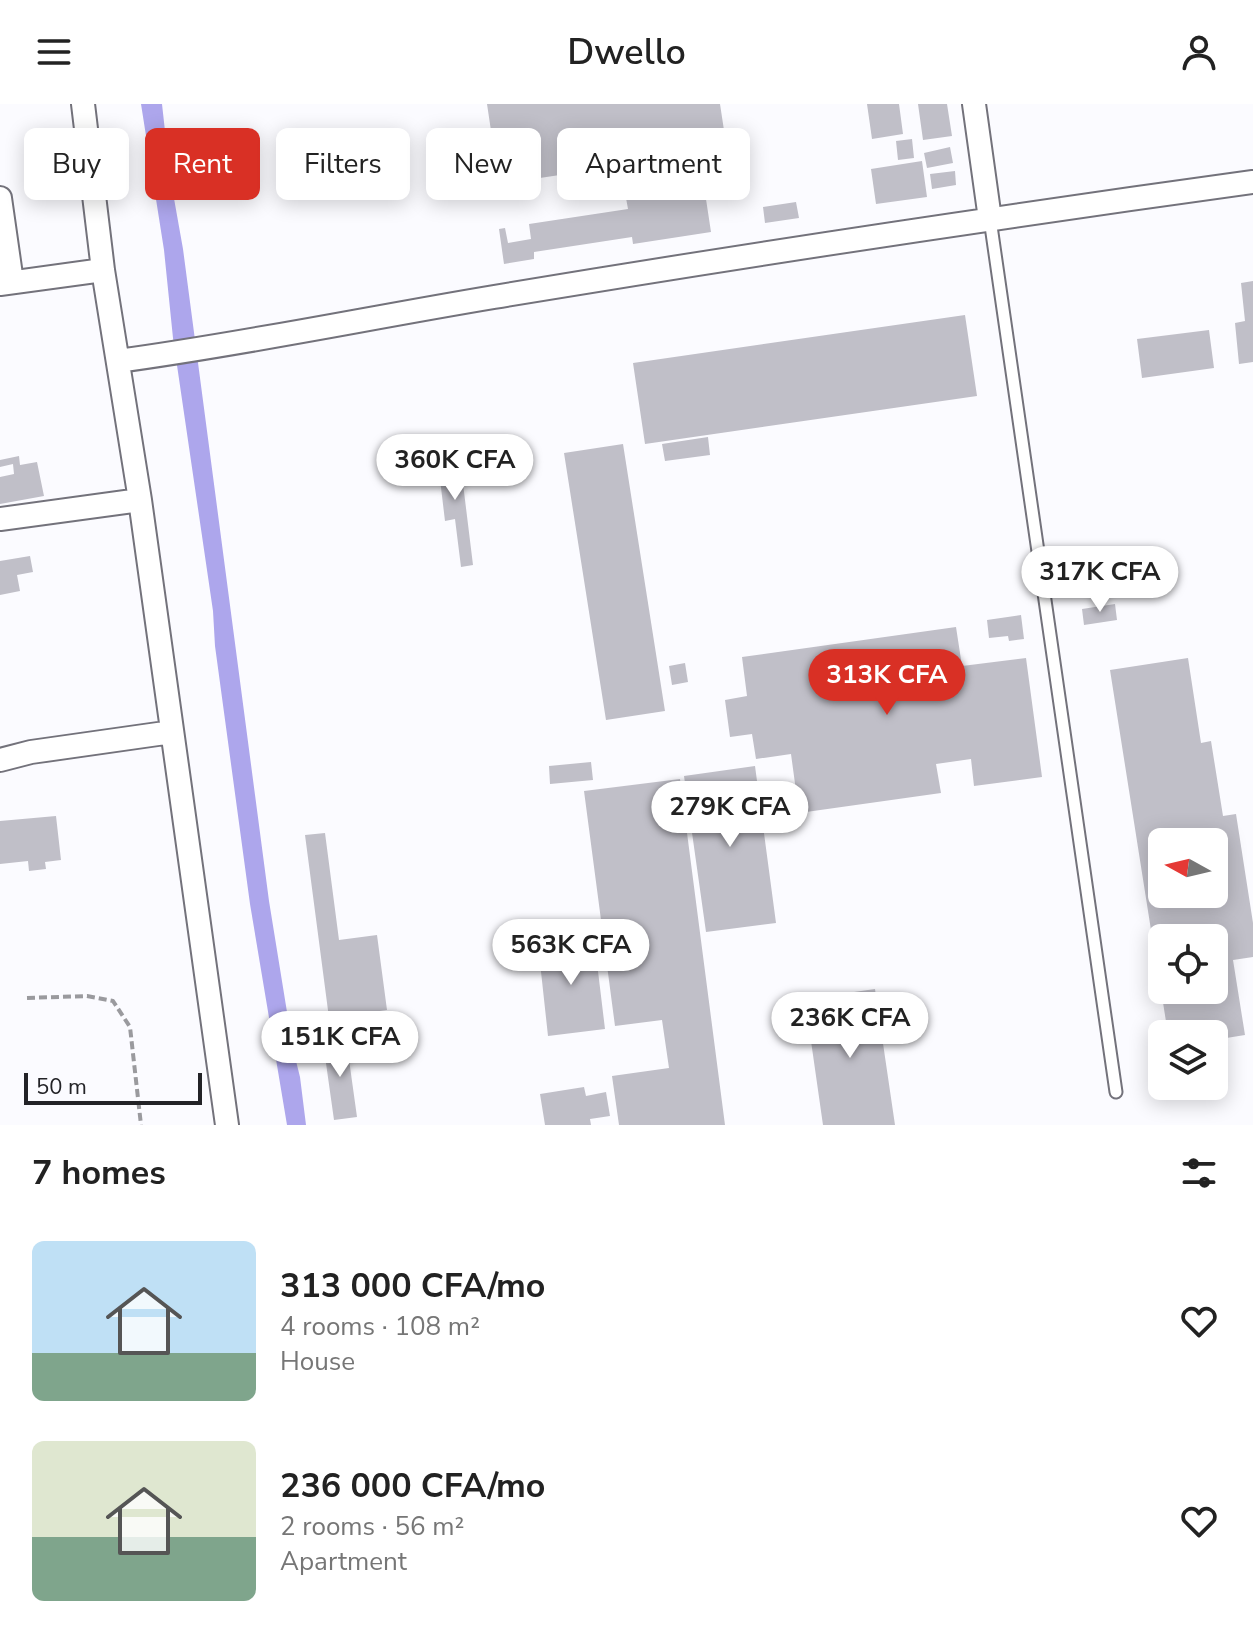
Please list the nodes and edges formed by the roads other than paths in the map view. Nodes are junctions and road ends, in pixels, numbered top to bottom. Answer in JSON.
{"nodes":[{"id":1,"x":83,"y":104,"type":"edge"},
{"id":2,"x":974,"y":104,"type":"edge"},
{"id":3,"x":1253,"y":182,"type":"edge"},
{"id":4,"x":0,"y":198,"type":"edge"},
{"id":5,"x":990,"y":219,"type":"junction"},
{"id":6,"x":103,"y":270,"type":"junction"},
{"id":7,"x":6,"y":283,"type":"edge"},
{"id":8,"x":118,"y":361,"type":"junction"},
{"id":9,"x":140,"y":500,"type":"junction"},
{"id":10,"x":0,"y":519,"type":"edge"},
{"id":11,"x":172,"y":732,"type":"junction"},
{"id":12,"x":0,"y":760,"type":"edge"},
{"id":13,"x":1116,"y":1092,"type":"dead end"},
{"id":14,"x":227,"y":1125,"type":"edge"}],
"edges":[{"from":1,"to":6,"type":"street"},
{"from":2,"to":5,"type":"street"},
{"from":3,"to":5,"type":"street"},
{"from":4,"to":7,"type":"street"},
{"from":5,"to":8,"type":"street"},
{"from":5,"to":13,"type":"lane"},
{"from":6,"to":7,"type":"street"},
{"from":6,"to":8,"type":"street"},
{"from":8,"to":9,"type":"street"},
{"from":9,"to":10,"type":"street"},
{"from":9,"to":11,"type":"street"},
{"from":11,"to":12,"type":"street"},
{"from":11,"to":14,"type":"street"}]}
